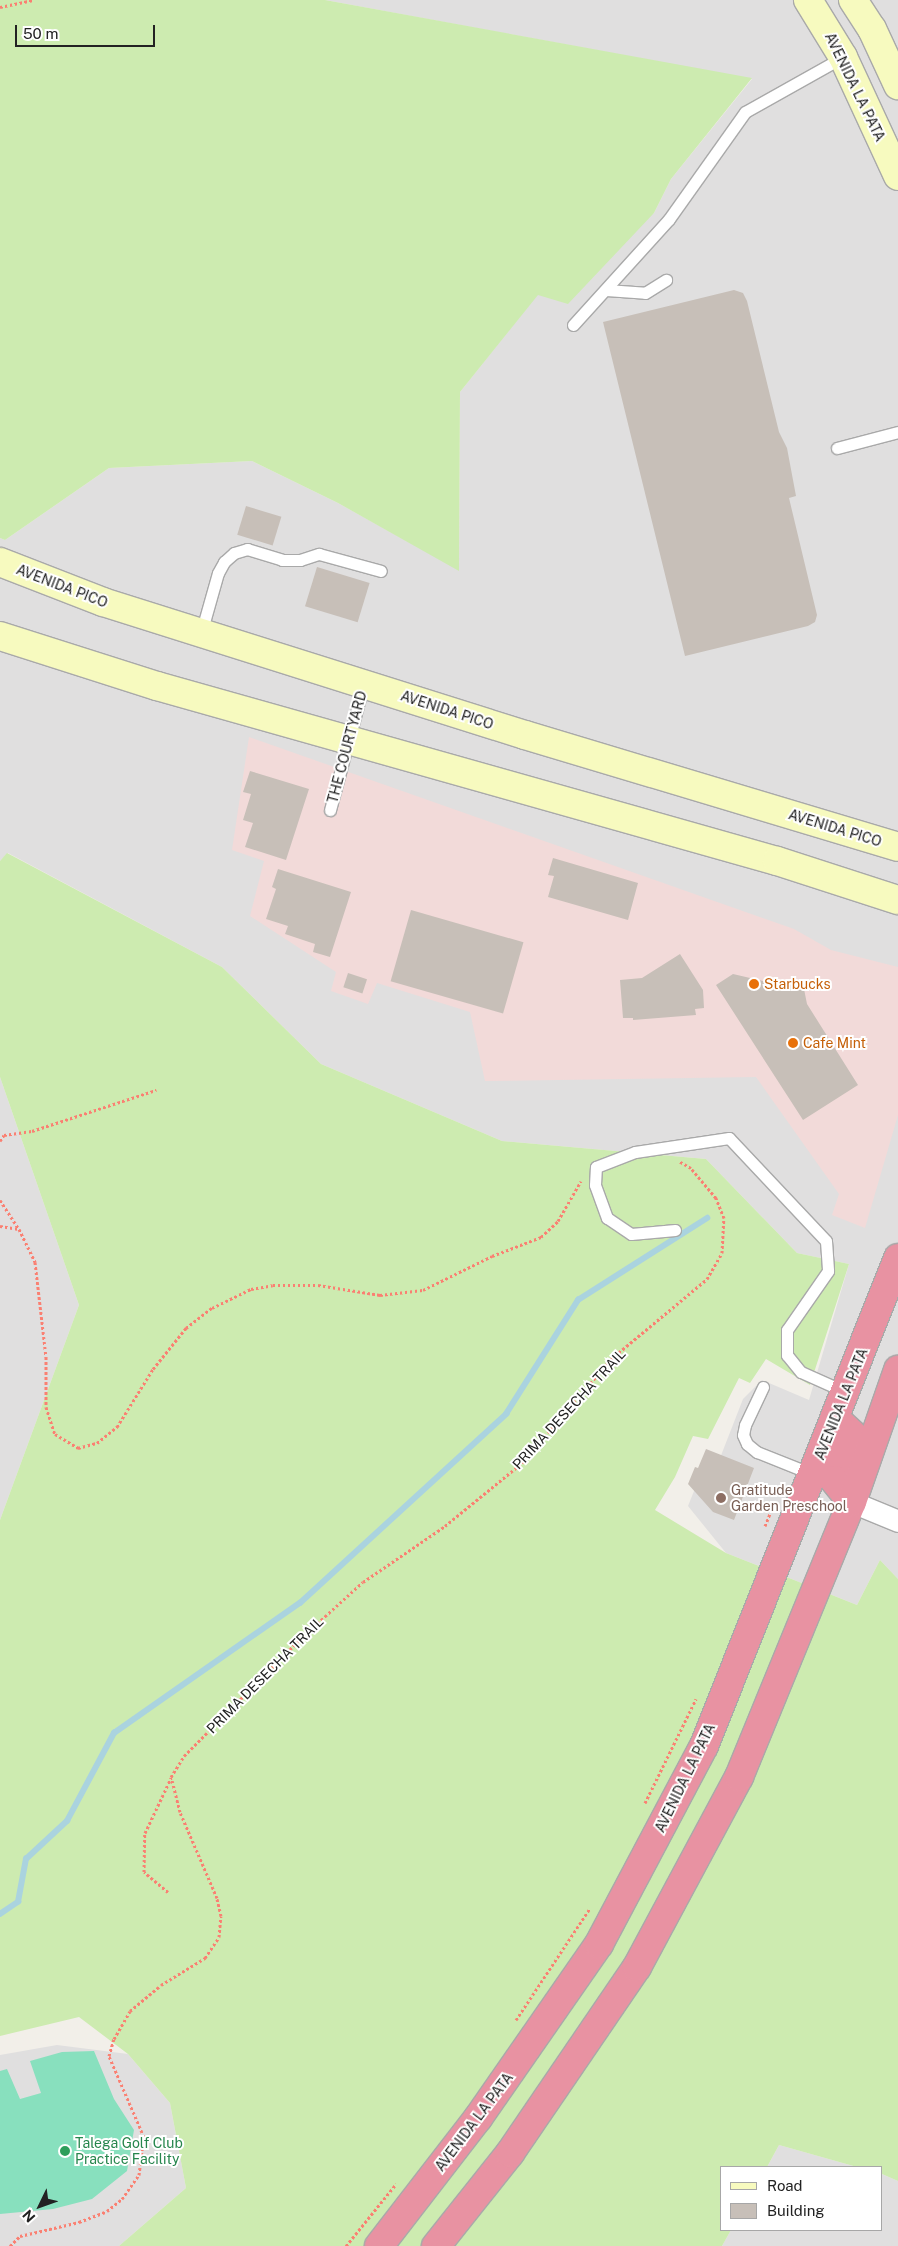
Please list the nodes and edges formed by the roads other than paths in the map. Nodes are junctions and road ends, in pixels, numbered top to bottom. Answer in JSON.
{"nodes":[{"id":1,"x":808,"y":0,"type":"edge"},
{"id":2,"x":853,"y":0,"type":"edge"},
{"id":3,"x":843,"y":57,"type":"junction"},
{"id":4,"x":898,"y":85,"type":"edge"},
{"id":5,"x":898,"y":176,"type":"edge"},
{"id":6,"x":666,"y":280,"type":"dead end"},
{"id":7,"x":606,"y":290,"type":"junction"},
{"id":8,"x":573,"y":325,"type":"dead end"},
{"id":9,"x":898,"y":432,"type":"edge"},
{"id":10,"x":837,"y":448,"type":"dead end"},
{"id":11,"x":0,"y":562,"type":"edge"},
{"id":12,"x":381,"y":571,"type":"dead end"},
{"id":13,"x":200,"y":633,"type":"junction"},
{"id":14,"x":0,"y":636,"type":"edge"},
{"id":15,"x":364,"y":683,"type":"junction"},
{"id":16,"x":349,"y":741,"type":"junction"},
{"id":17,"x":330,"y":810,"type":"dead end"},
{"id":18,"x":898,"y":848,"type":"edge"},
{"id":19,"x":898,"y":900,"type":"edge"},
{"id":20,"x":675,"y":1230,"type":"dead end"},
{"id":21,"x":898,"y":1258,"type":"edge"},
{"id":22,"x":898,"y":1370,"type":"edge"},
{"id":23,"x":763,"y":1387,"type":"dead end"},
{"id":24,"x":846,"y":1392,"type":"junction"},
{"id":25,"x":836,"y":1419,"type":"junction"},
{"id":26,"x":814,"y":1474,"type":"junction"},
{"id":27,"x":852,"y":1502,"type":"junction"},
{"id":28,"x":898,"y":1521,"type":"edge"},
{"id":29,"x":379,"y":2246,"type":"edge"},
{"id":30,"x":436,"y":2246,"type":"edge"}],
"edges":[{"from":1,"to":3,"type":"main road","name":"AVENIDA LA PATA"},
{"from":2,"to":4,"type":"main road"},
{"from":3,"to":5,"type":"main road","name":"AVENIDA LA PATA"},
{"from":3,"to":7,"type":"lane"},
{"from":6,"to":7,"type":"lane"},
{"from":7,"to":8,"type":"lane"},
{"from":9,"to":10,"type":"lane"},
{"from":11,"to":13,"type":"main road","name":"AVENIDA PICO"},
{"from":12,"to":13,"type":"lane"},
{"from":13,"to":15,"type":"main road","name":"AVENIDA PICO"},
{"from":14,"to":16,"type":"main road"},
{"from":15,"to":16,"type":"lane","name":"THE COURTYARD"},
{"from":15,"to":18,"type":"main road","name":"AVENIDA PICO"},
{"from":16,"to":17,"type":"lane","name":"THE COURTYARD"},
{"from":16,"to":19,"type":"main road"},
{"from":20,"to":24,"type":"lane"},
{"from":21,"to":24,"type":"highway","name":"AVENIDA LA PATA"},
{"from":22,"to":27,"type":"highway"},
{"from":23,"to":26,"type":"lane"},
{"from":24,"to":25,"type":"highway","name":"AVENIDA LA PATA"},
{"from":25,"to":26,"type":"highway","name":"AVENIDA LA PATA"},
{"from":25,"to":27,"type":"highway"},
{"from":26,"to":29,"type":"highway","name":"AVENIDA LA PATA"},
{"from":27,"to":28,"type":"street"},
{"from":27,"to":30,"type":"highway"}]}
